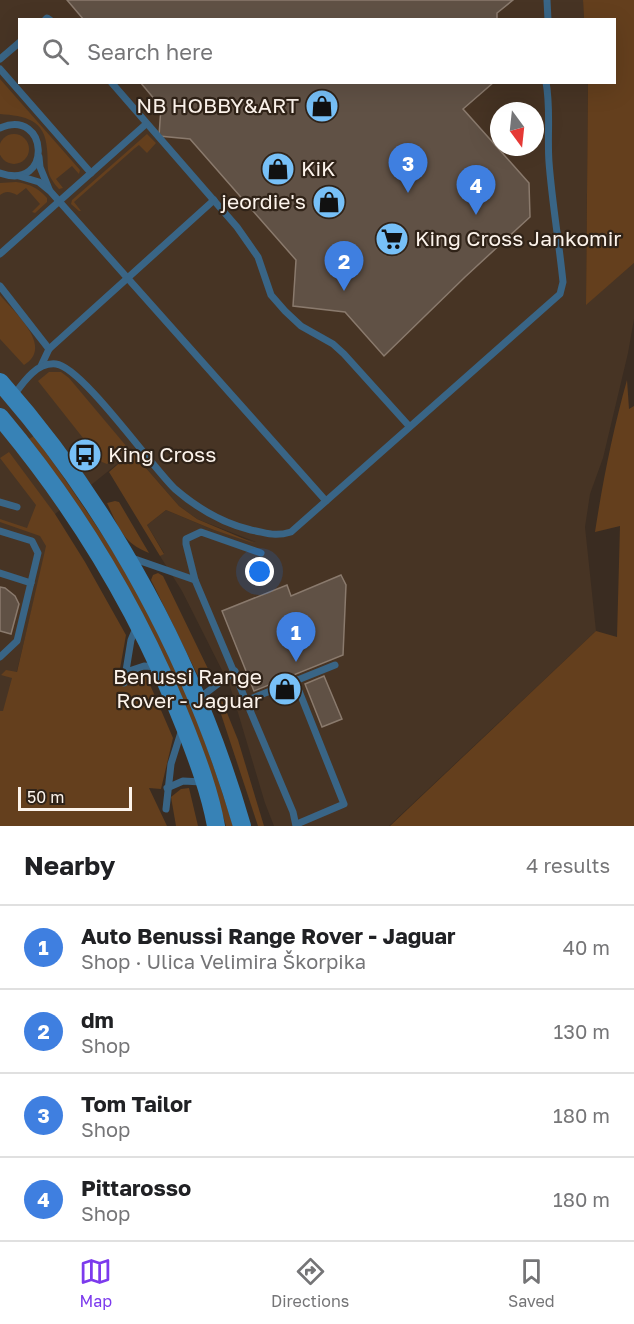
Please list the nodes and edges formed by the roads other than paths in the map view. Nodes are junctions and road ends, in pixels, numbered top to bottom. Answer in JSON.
{"nodes":[{"id":1,"x":547,"y":0,"type":"edge"},
{"id":2,"x":548,"y":18,"type":"edge"},
{"id":3,"x":18,"y":44,"type":"edge"},
{"id":4,"x":0,"y":60,"type":"edge"},
{"id":5,"x":0,"y":69,"type":"edge"},
{"id":6,"x":113,"y":84,"type":"edge"},
{"id":7,"x":546,"y":84,"type":"edge"},
{"id":8,"x":0,"y":122,"type":"edge"},
{"id":9,"x":146,"y":123,"type":"junction"},
{"id":10,"x":12,"y":124,"type":"junction"},
{"id":11,"x":0,"y":128,"type":"edge"},
{"id":12,"x":39,"y":157,"type":"junction"},
{"id":13,"x":91,"y":173,"type":"junction"},
{"id":14,"x":0,"y":174,"type":"edge"},
{"id":15,"x":19,"y":176,"type":"junction"},
{"id":16,"x":50,"y":191,"type":"junction"},
{"id":17,"x":214,"y":200,"type":"junction"},
{"id":18,"x":59,"y":202,"type":"junction"},
{"id":19,"x":0,"y":254,"type":"edge"},
{"id":20,"x":126,"y":278,"type":"junction"},
{"id":21,"x":0,"y":286,"type":"edge"},
{"id":22,"x":49,"y":348,"type":"junction"},
{"id":23,"x":41,"y":366,"type":"junction"},
{"id":24,"x":0,"y":382,"type":"edge"},
{"id":25,"x":13,"y":396,"type":"junction"},
{"id":26,"x":0,"y":417,"type":"edge"},
{"id":27,"x":409,"y":426,"type":"junction"},
{"id":28,"x":326,"y":501,"type":"junction"},
{"id":29,"x":0,"y":502,"type":"edge"},
{"id":30,"x":17,"y":507,"type":"dead end"},
{"id":31,"x":0,"y":531,"type":"edge"},
{"id":32,"x":261,"y":553,"type":"dead end"},
{"id":33,"x":124,"y":555,"type":"junction"},
{"id":34,"x":0,"y":573,"type":"edge"},
{"id":35,"x":195,"y":580,"type":"junction"},
{"id":36,"x":30,"y":583,"type":"junction"},
{"id":37,"x":138,"y":623,"type":"junction"},
{"id":38,"x":0,"y":657,"type":"edge"},
{"id":39,"x":335,"y":665,"type":"dead end"},
{"id":40,"x":159,"y":668,"type":"junction"},
{"id":41,"x":235,"y":671,"type":"junction"},
{"id":42,"x":126,"y":672,"type":"junction"},
{"id":43,"x":295,"y":681,"type":"junction"},
{"id":44,"x":124,"y":683,"type":"dead end"},
{"id":45,"x":198,"y":699,"type":"junction"},
{"id":46,"x":248,"y":700,"type":"junction"},
{"id":47,"x":183,"y":724,"type":"junction"},
{"id":48,"x":204,"y":783,"type":"junction"},
{"id":49,"x":167,"y":788,"type":"junction"},
{"id":50,"x":165,"y":809,"type":"dead end"},
{"id":51,"x":296,"y":825,"type":"edge"},
{"id":52,"x":216,"y":826,"type":"edge"},
{"id":53,"x":242,"y":826,"type":"edge"}],
"edges":[{"from":1,"to":2,"type":"lane"},
{"from":3,"to":4,"type":"lane"},
{"from":5,"to":13,"type":"lane"},
{"from":6,"to":9,"type":"lane"},
{"from":7,"to":27,"type":"lane"},
{"from":8,"to":10,"type":"lane"},
{"from":9,"to":13,"type":"lane"},
{"from":9,"to":17,"type":"lane"},
{"from":10,"to":11,"type":"lane"},
{"from":10,"to":12,"type":"lane"},
{"from":12,"to":15,"type":"lane"},
{"from":12,"to":16,"type":"lane"},
{"from":13,"to":18,"type":"lane"},
{"from":14,"to":15,"type":"lane"},
{"from":15,"to":16,"type":"lane"},
{"from":16,"to":18,"type":"lane"},
{"from":17,"to":20,"type":"lane"},
{"from":17,"to":27,"type":"lane"},
{"from":18,"to":19,"type":"lane"},
{"from":18,"to":20,"type":"lane"},
{"from":20,"to":22,"type":"lane"},
{"from":20,"to":28,"type":"lane"},
{"from":21,"to":22,"type":"lane"},
{"from":22,"to":23,"type":"lane"},
{"from":23,"to":25,"type":"lane"},
{"from":23,"to":28,"type":"lane"},
{"from":24,"to":25,"type":"main road"},
{"from":25,"to":33,"type":"main road"},
{"from":26,"to":37,"type":"main road"},
{"from":27,"to":28,"type":"lane"},
{"from":29,"to":30,"type":"lane"},
{"from":31,"to":36,"type":"lane"},
{"from":32,"to":35,"type":"lane"},
{"from":33,"to":35,"type":"lane"},
{"from":33,"to":45,"type":"main road"},
{"from":34,"to":36,"type":"lane"},
{"from":35,"to":41,"type":"lane"},
{"from":36,"to":38,"type":"lane"},
{"from":37,"to":40,"type":"main road"},
{"from":37,"to":42,"type":"lane"},
{"from":39,"to":43,"type":"lane"},
{"from":40,"to":42,"type":"lane"},
{"from":40,"to":47,"type":"main road"},
{"from":41,"to":45,"type":"lane"},
{"from":41,"to":46,"type":"lane"},
{"from":42,"to":44,"type":"lane"},
{"from":43,"to":46,"type":"lane"},
{"from":43,"to":51,"type":"lane"},
{"from":45,"to":53,"type":"main road"},
{"from":46,"to":51,"type":"lane"},
{"from":47,"to":48,"type":"main road"},
{"from":47,"to":49,"type":"lane"},
{"from":48,"to":49,"type":"lane"},
{"from":48,"to":52,"type":"main road"},
{"from":49,"to":50,"type":"lane"}]}
